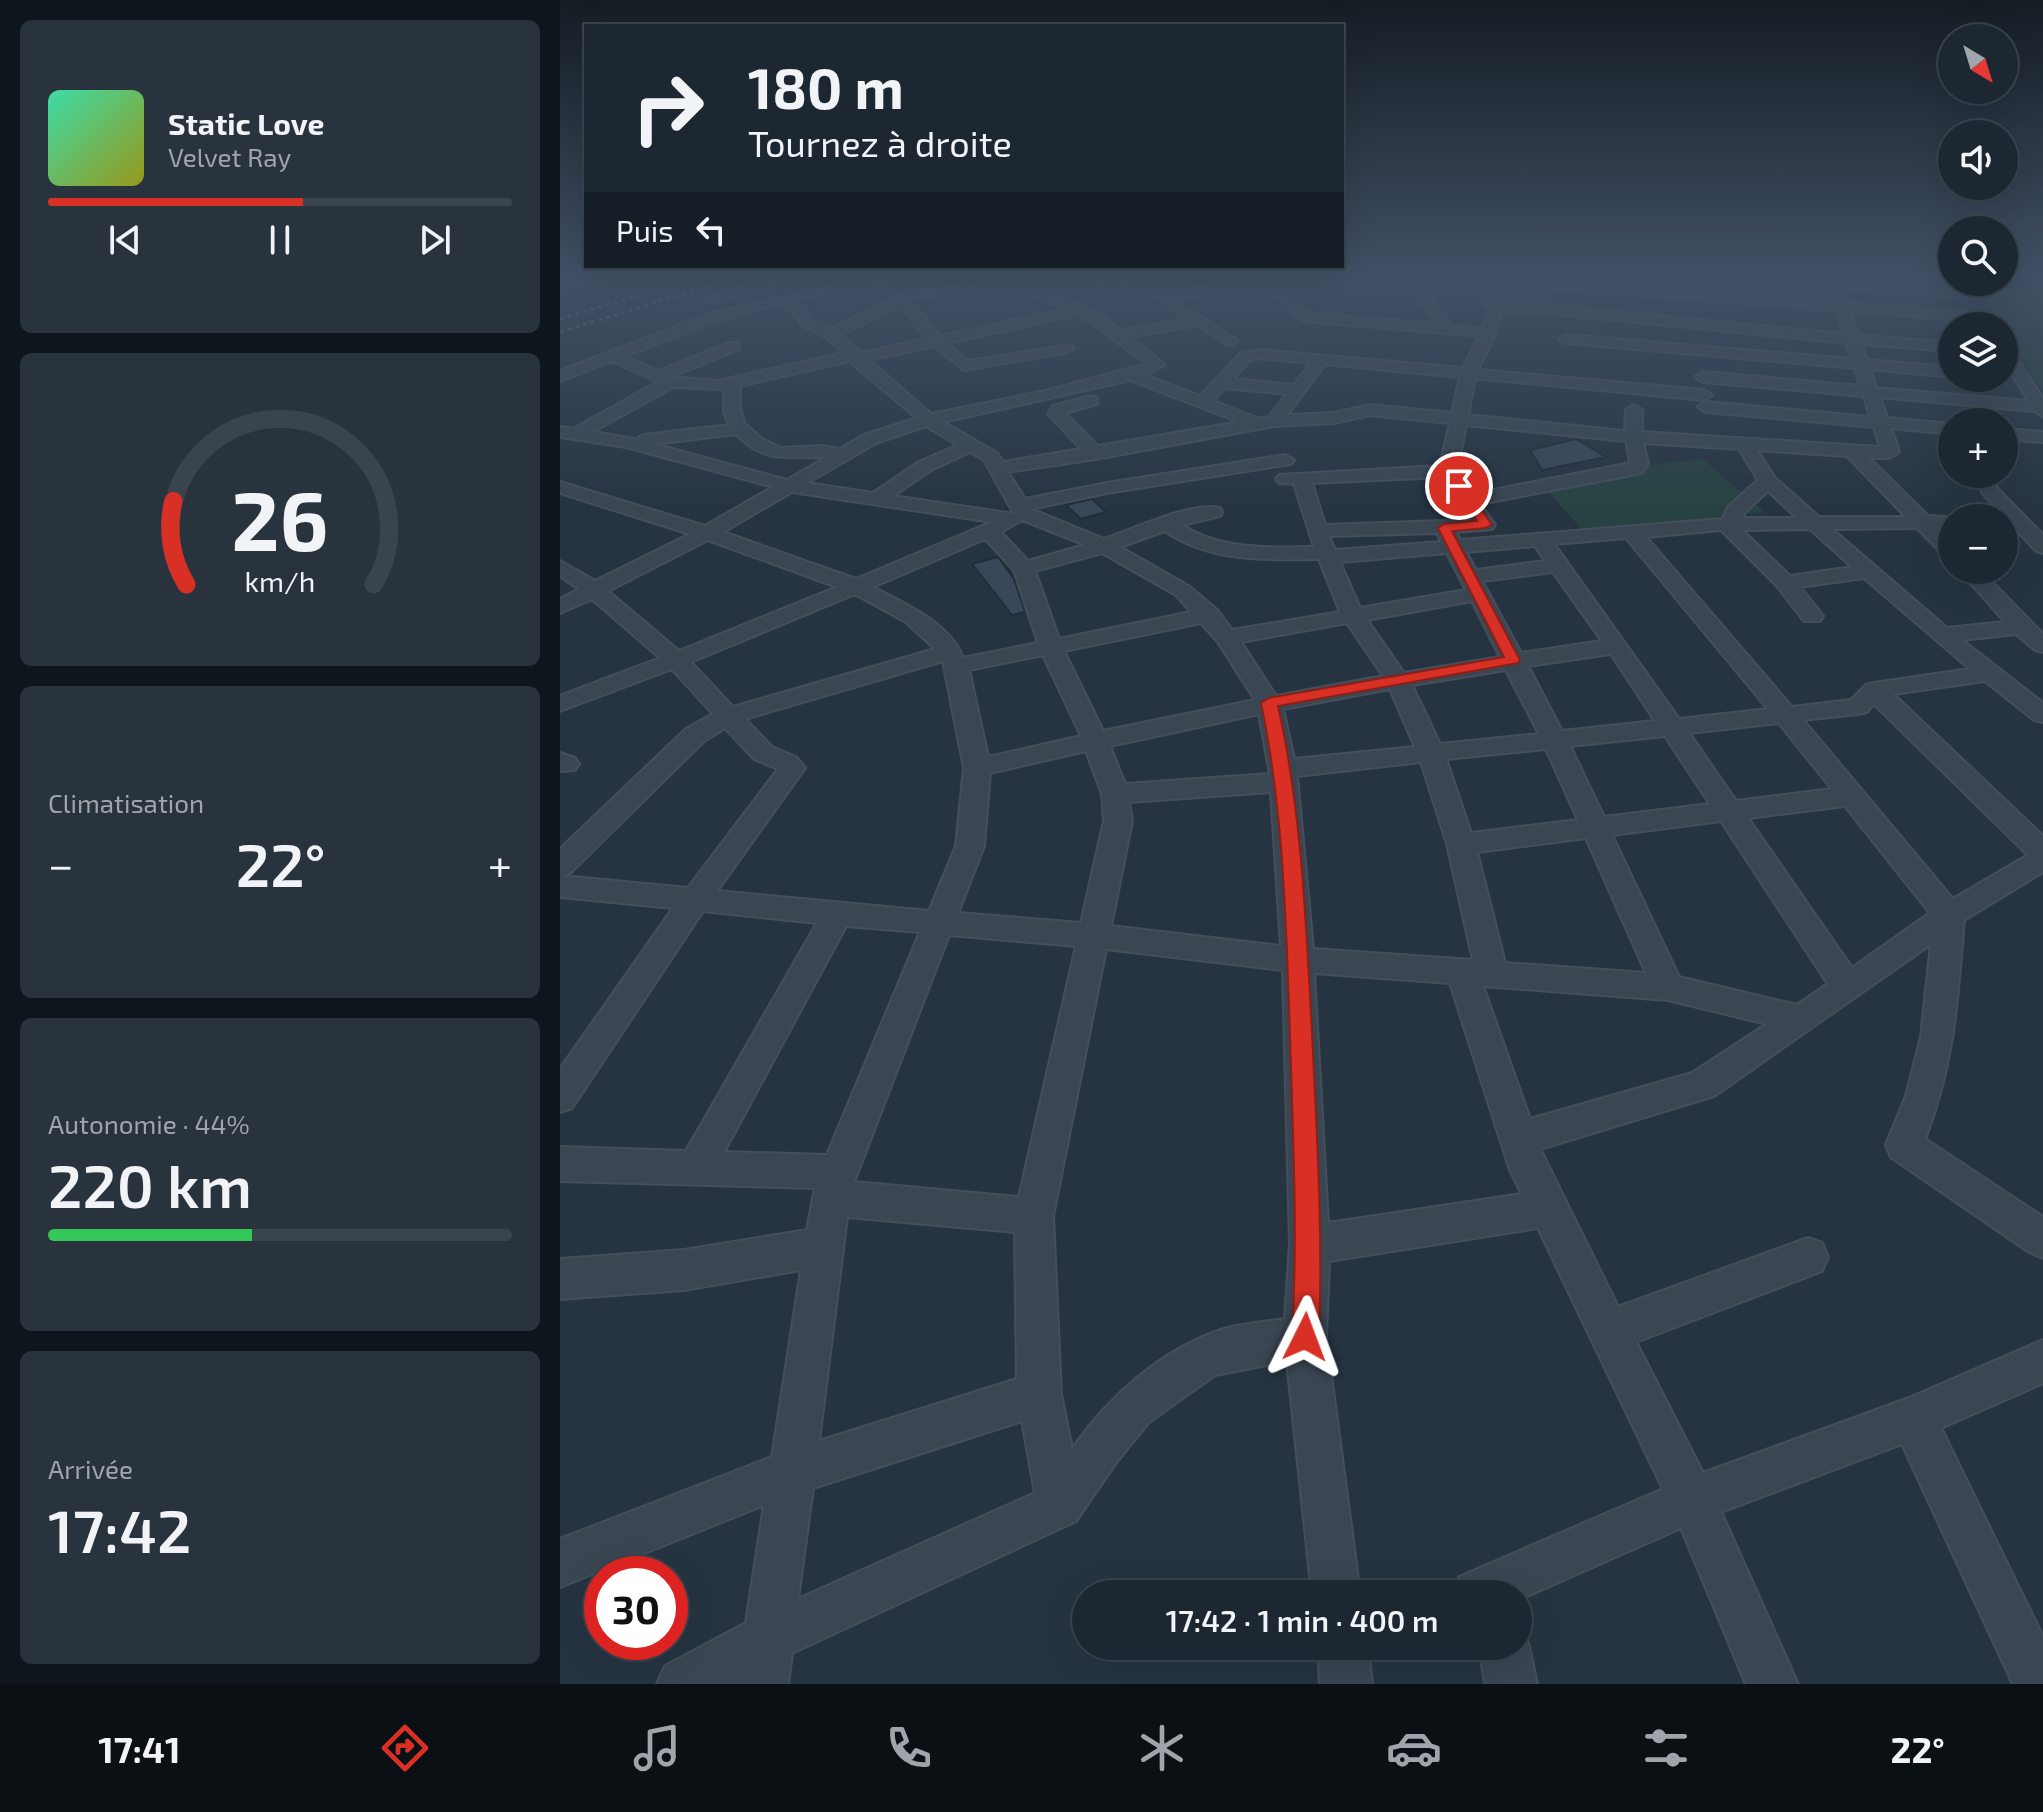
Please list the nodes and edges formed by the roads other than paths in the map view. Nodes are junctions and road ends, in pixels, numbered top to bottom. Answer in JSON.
{"nodes":[{"id":1,"x":1702,"y":351,"type":"edge"},
{"id":2,"x":620,"y":352,"type":"edge"},
{"id":3,"x":722,"y":352,"type":"edge"},
{"id":4,"x":849,"y":352,"type":"edge"},
{"id":5,"x":880,"y":352,"type":"edge"},
{"id":6,"x":948,"y":352,"type":"edge"},
{"id":7,"x":1058,"y":352,"type":"edge"},
{"id":8,"x":1148,"y":352,"type":"edge"},
{"id":9,"x":1479,"y":352,"type":"edge"},
{"id":10,"x":1565,"y":352,"type":"edge"},
{"id":11,"x":1699,"y":352,"type":"edge"},
{"id":12,"x":1712,"y":352,"type":"edge"},
{"id":13,"x":1782,"y":352,"type":"edge"},
{"id":14,"x":1855,"y":352,"type":"edge"},
{"id":15,"x":610,"y":355,"type":"junction"},
{"id":16,"x":1783,"y":356,"type":"junction"},
{"id":17,"x":854,"y":357,"type":"junction"},
{"id":18,"x":1321,"y":360,"type":"junction"},
{"id":19,"x":1859,"y":364,"type":"junction"},
{"id":20,"x":1017,"y":369,"type":"junction"},
{"id":21,"x":1938,"y":371,"type":"edge"},
{"id":22,"x":2018,"y":371,"type":"edge"},
{"id":23,"x":1468,"y":374,"type":"junction"},
{"id":24,"x":1131,"y":375,"type":"junction"},
{"id":25,"x":560,"y":376,"type":"edge"},
{"id":26,"x":1703,"y":377,"type":"junction"},
{"id":27,"x":2018,"y":378,"type":"edge"},
{"id":28,"x":2023,"y":379,"type":"junction"},
{"id":29,"x":663,"y":380,"type":"junction"},
{"id":30,"x":1223,"y":383,"type":"junction"},
{"id":31,"x":1557,"y":383,"type":"junction"},
{"id":32,"x":732,"y":384,"type":"junction"},
{"id":33,"x":1789,"y":384,"type":"junction"},
{"id":34,"x":1155,"y":385,"type":"junction"},
{"id":35,"x":1299,"y":390,"type":"junction"},
{"id":36,"x":1868,"y":391,"type":"junction"},
{"id":37,"x":1954,"y":392,"type":"edge"},
{"id":38,"x":1045,"y":396,"type":"junction"},
{"id":39,"x":1956,"y":399,"type":"junction"},
{"id":40,"x":1705,"y":401,"type":"junction"},
{"id":41,"x":1203,"y":402,"type":"junction"},
{"id":42,"x":1959,"y":408,"type":"edge"},
{"id":43,"x":1634,"y":410,"type":"dead end"},
{"id":44,"x":2041,"y":410,"type":"edge"},
{"id":45,"x":1794,"y":414,"type":"junction"},
{"id":46,"x":1458,"y":419,"type":"junction"},
{"id":47,"x":928,"y":420,"type":"junction"},
{"id":48,"x":1878,"y":421,"type":"junction"},
{"id":49,"x":1266,"y":423,"type":"junction"},
{"id":50,"x":1938,"y":427,"type":"edge"},
{"id":51,"x":739,"y":429,"type":"junction"},
{"id":52,"x":568,"y":434,"type":"edge"},
{"id":53,"x":2018,"y":435,"type":"edge"},
{"id":54,"x":1633,"y":437,"type":"junction"},
{"id":55,"x":2043,"y":437,"type":"edge"},
{"id":56,"x":1709,"y":441,"type":"junction"},
{"id":57,"x":627,"y":442,"type":"junction"},
{"id":58,"x":1745,"y":444,"type":"junction"},
{"id":59,"x":971,"y":445,"type":"junction"},
{"id":60,"x":1805,"y":447,"type":"junction"},
{"id":61,"x":1852,"y":451,"type":"junction"},
{"id":62,"x":840,"y":454,"type":"junction"},
{"id":63,"x":1096,"y":454,"type":"junction"},
{"id":64,"x":1285,"y":460,"type":"dead end"},
{"id":65,"x":1000,"y":468,"type":"junction"},
{"id":66,"x":1448,"y":471,"type":"junction"},
{"id":67,"x":1301,"y":478,"type":"junction"},
{"id":68,"x":1276,"y":479,"type":"dead end"},
{"id":69,"x":1768,"y":481,"type":"junction"},
{"id":70,"x":790,"y":486,"type":"junction"},
{"id":71,"x":560,"y":487,"type":"edge"},
{"id":72,"x":875,"y":500,"type":"junction"},
{"id":73,"x":1471,"y":500,"type":"junction"},
{"id":74,"x":1213,"y":512,"type":"dead end"},
{"id":75,"x":1011,"y":517,"type":"junction"},
{"id":76,"x":2018,"y":520,"type":"edge"},
{"id":77,"x":1813,"y":522,"type":"junction"},
{"id":78,"x":1938,"y":522,"type":"edge"},
{"id":79,"x":2043,"y":522,"type":"edge"},
{"id":80,"x":1924,"y":523,"type":"junction"},
{"id":81,"x":1168,"y":524,"type":"junction"},
{"id":82,"x":1730,"y":524,"type":"junction"},
{"id":83,"x":2018,"y":526,"type":"edge"},
{"id":84,"x":1317,"y":531,"type":"junction"},
{"id":85,"x":707,"y":533,"type":"junction"},
{"id":86,"x":1632,"y":533,"type":"junction"},
{"id":87,"x":1449,"y":538,"type":"junction"},
{"id":88,"x":1938,"y":538,"type":"edge"},
{"id":89,"x":1542,"y":542,"type":"junction"},
{"id":90,"x":1104,"y":546,"type":"junction"},
{"id":91,"x":2043,"y":547,"type":"edge"},
{"id":92,"x":1328,"y":555,"type":"junction"},
{"id":93,"x":1559,"y":565,"type":"junction"},
{"id":94,"x":560,"y":567,"type":"edge"},
{"id":95,"x":1024,"y":568,"type":"junction"},
{"id":96,"x":1868,"y":571,"type":"junction"},
{"id":97,"x":1785,"y":583,"type":"junction"},
{"id":98,"x":1982,"y":584,"type":"edge"},
{"id":99,"x":1474,"y":585,"type":"junction"},
{"id":100,"x":855,"y":586,"type":"junction"},
{"id":101,"x":596,"y":591,"type":"junction"},
{"id":102,"x":560,"y":607,"type":"edge"},
{"id":103,"x":1209,"y":615,"type":"junction"},
{"id":104,"x":1353,"y":616,"type":"junction"},
{"id":105,"x":1812,"y":616,"type":"dead end"},
{"id":106,"x":2021,"y":627,"type":"junction"},
{"id":107,"x":1942,"y":635,"type":"junction"},
{"id":108,"x":1227,"y":638,"type":"junction"},
{"id":109,"x":2043,"y":645,"type":"edge"},
{"id":110,"x":1617,"y":646,"type":"junction"},
{"id":111,"x":1051,"y":647,"type":"junction"},
{"id":112,"x":954,"y":659,"type":"junction"},
{"id":113,"x":1513,"y":660,"type":"junction"},
{"id":114,"x":677,"y":661,"type":"junction"},
{"id":115,"x":1991,"y":673,"type":"junction"},
{"id":116,"x":1399,"y":682,"type":"junction"},
{"id":117,"x":1874,"y":690,"type":"junction"},
{"id":118,"x":1269,"y":703,"type":"junction"},
{"id":119,"x":560,"y":704,"type":"edge"},
{"id":120,"x":1785,"y":714,"type":"junction"},
{"id":121,"x":2043,"y":715,"type":"edge"},
{"id":122,"x":727,"y":716,"type":"junction"},
{"id":123,"x":1670,"y":727,"type":"junction"},
{"id":124,"x":1554,"y":739,"type":"junction"},
{"id":125,"x":1095,"y":740,"type":"junction"},
{"id":126,"x":1431,"y":753,"type":"junction"},
{"id":127,"x":977,"y":768,"type":"junction"},
{"id":128,"x":1284,"y":775,"type":"junction"},
{"id":129,"x":1115,"y":794,"type":"junction"},
{"id":130,"x":1851,"y":796,"type":"junction"},
{"id":131,"x":1726,"y":811,"type":"junction"},
{"id":132,"x":1596,"y":827,"type":"junction"},
{"id":133,"x":1461,"y":844,"type":"junction"},
{"id":134,"x":2043,"y":852,"type":"edge"},
{"id":135,"x":2043,"y":859,"type":"edge"},
{"id":136,"x":560,"y":866,"type":"edge"},
{"id":137,"x":560,"y":886,"type":"edge"},
{"id":138,"x":695,"y":900,"type":"junction"},
{"id":139,"x":837,"y":914,"type":"junction"},
{"id":140,"x":1949,"y":915,"type":"junction"},
{"id":141,"x":937,"y":923,"type":"junction"},
{"id":142,"x":1095,"y":936,"type":"junction"},
{"id":143,"x":1298,"y":960,"type":"junction"},
{"id":144,"x":1478,"y":975,"type":"junction"},
{"id":145,"x":1668,"y":987,"type":"junction"},
{"id":146,"x":1848,"y":988,"type":"junction"},
{"id":147,"x":1802,"y":1019,"type":"junction"},
{"id":148,"x":560,"y":1097,"type":"edge"},
{"id":149,"x":1521,"y":1138,"type":"junction"},
{"id":150,"x":560,"y":1164,"type":"edge"},
{"id":151,"x":697,"y":1166,"type":"junction"},
{"id":152,"x":834,"y":1185,"type":"junction"},
{"id":153,"x":1548,"y":1208,"type":"junction"},
{"id":154,"x":1034,"y":1216,"type":"junction"},
{"id":155,"x":2043,"y":1239,"type":"edge"},
{"id":156,"x":1310,"y":1245,"type":"junction"},
{"id":157,"x":822,"y":1247,"type":"junction"},
{"id":158,"x":1808,"y":1257,"type":"dead end"},
{"id":159,"x":560,"y":1279,"type":"edge"},
{"id":160,"x":1609,"y":1331,"type":"junction"},
{"id":161,"x":1305,"y":1337,"type":"junction"},
{"id":162,"x":2043,"y":1361,"type":"edge"},
{"id":163,"x":1039,"y":1394,"type":"junction"},
{"id":164,"x":1913,"y":1418,"type":"junction"},
{"id":165,"x":791,"y":1472,"type":"junction"},
{"id":166,"x":1692,"y":1500,"type":"junction"},
{"id":167,"x":1060,"y":1505,"type":"junction"},
{"id":168,"x":560,"y":1563,"type":"edge"},
{"id":169,"x":1334,"y":1580,"type":"edge"},
{"id":170,"x":1514,"y":1580,"type":"edge"},
{"id":171,"x":767,"y":1639,"type":"junction"},
{"id":172,"x":1344,"y":1660,"type":"edge"},
{"id":173,"x":1507,"y":1660,"type":"edge"},
{"id":174,"x":2037,"y":1667,"type":"edge"},
{"id":175,"x":683,"y":1684,"type":"edge"},
{"id":176,"x":762,"y":1684,"type":"edge"},
{"id":177,"x":1346,"y":1684,"type":"edge"},
{"id":178,"x":1511,"y":1684,"type":"edge"},
{"id":179,"x":1772,"y":1684,"type":"edge"}],
"edges":[{"from":1,"to":26,"type":"street"},
{"from":2,"to":15,"type":"street"},
{"from":3,"to":29,"type":"street"},
{"from":4,"to":17,"type":"street"},
{"from":5,"to":17,"type":"street"},
{"from":6,"to":20,"type":"street"},
{"from":7,"to":20,"type":"street"},
{"from":8,"to":24,"type":"street"},
{"from":9,"to":23,"type":"street"},
{"from":10,"to":31,"type":"street"},
{"from":11,"to":31,"type":"street"},
{"from":12,"to":16,"type":"street"},
{"from":13,"to":16,"type":"street"},
{"from":14,"to":19,"type":"street"},
{"from":15,"to":25,"type":"street"},
{"from":15,"to":29,"type":"street"},
{"from":16,"to":19,"type":"street"},
{"from":16,"to":33,"type":"street"},
{"from":17,"to":32,"type":"street"},
{"from":17,"to":47,"type":"street"},
{"from":18,"to":23,"type":"street"},
{"from":18,"to":30,"type":"street"},
{"from":18,"to":35,"type":"street"},
{"from":19,"to":21,"type":"street"},
{"from":19,"to":36,"type":"street"},
{"from":20,"to":38,"type":"street"},
{"from":22,"to":28,"type":"street"},
{"from":23,"to":31,"type":"street"},
{"from":23,"to":46,"type":"street"},
{"from":24,"to":34,"type":"street"},
{"from":24,"to":38,"type":"street"},
{"from":26,"to":33,"type":"street"},
{"from":26,"to":40,"type":"street"},
{"from":27,"to":28,"type":"street"},
{"from":28,"to":44,"type":"street"},
{"from":29,"to":32,"type":"street"},
{"from":29,"to":52,"type":"street"},
{"from":30,"to":35,"type":"street"},
{"from":30,"to":41,"type":"street"},
{"from":31,"to":40,"type":"street"},
{"from":31,"to":46,"type":"street"},
{"from":31,"to":54,"type":"street"},
{"from":32,"to":51,"type":"street"},
{"from":33,"to":36,"type":"street"},
{"from":33,"to":45,"type":"street"},
{"from":34,"to":41,"type":"street"},
{"from":34,"to":63,"type":"street"},
{"from":35,"to":49,"type":"street"},
{"from":36,"to":39,"type":"street"},
{"from":36,"to":48,"type":"street"},
{"from":37,"to":39,"type":"street"},
{"from":38,"to":47,"type":"street"},
{"from":39,"to":42,"type":"street"},
{"from":39,"to":44,"type":"street"},
{"from":40,"to":45,"type":"street"},
{"from":40,"to":56,"type":"street"},
{"from":41,"to":49,"type":"street"},
{"from":43,"to":54,"type":"street"},
{"from":45,"to":48,"type":"street"},
{"from":45,"to":60,"type":"street"},
{"from":46,"to":49,"type":"street"},
{"from":46,"to":66,"type":"street"},
{"from":47,"to":59,"type":"street"},
{"from":47,"to":62,"type":"street"},
{"from":48,"to":50,"type":"street"},
{"from":48,"to":61,"type":"street"},
{"from":49,"to":63,"type":"street"},
{"from":51,"to":57,"type":"street"},
{"from":51,"to":62,"type":"street"},
{"from":52,"to":57,"type":"street"},
{"from":53,"to":55,"type":"street"},
{"from":54,"to":56,"type":"street"},
{"from":54,"to":73,"type":"street"},
{"from":56,"to":58,"type":"street"},
{"from":57,"to":70,"type":"street"},
{"from":58,"to":60,"type":"street"},
{"from":58,"to":69,"type":"street"},
{"from":59,"to":65,"type":"street"},
{"from":59,"to":72,"type":"street"},
{"from":60,"to":61,"type":"street"},
{"from":61,"to":80,"type":"street"},
{"from":62,"to":70,"type":"street"},
{"from":63,"to":65,"type":"street"},
{"from":64,"to":75,"type":"street"},
{"from":65,"to":75,"type":"street"},
{"from":66,"to":67,"type":"street"},
{"from":66,"to":73,"type":"street"},
{"from":67,"to":68,"type":"street"},
{"from":67,"to":84,"type":"street"},
{"from":69,"to":77,"type":"street"},
{"from":69,"to":82,"type":"street"},
{"from":70,"to":72,"type":"street"},
{"from":70,"to":85,"type":"street"},
{"from":71,"to":85,"type":"street"},
{"from":72,"to":75,"type":"street"},
{"from":73,"to":87,"type":"street"},
{"from":74,"to":81,"type":"street"},
{"from":75,"to":90,"type":"street"},
{"from":75,"to":95,"type":"street"},
{"from":75,"to":100,"type":"street"},
{"from":76,"to":79,"type":"street"},
{"from":77,"to":80,"type":"street"},
{"from":77,"to":82,"type":"street"},
{"from":77,"to":96,"type":"street"},
{"from":78,"to":80,"type":"street"},
{"from":80,"to":88,"type":"street"},
{"from":81,"to":90,"type":"street"},
{"from":81,"to":92,"type":"street"},
{"from":82,"to":86,"type":"street"},
{"from":82,"to":97,"type":"street"},
{"from":83,"to":91,"type":"street"},
{"from":84,"to":87,"type":"street"},
{"from":84,"to":92,"type":"street"},
{"from":85,"to":100,"type":"street"},
{"from":85,"to":101,"type":"street"},
{"from":86,"to":89,"type":"street"},
{"from":86,"to":120,"type":"street"},
{"from":87,"to":89,"type":"street"},
{"from":87,"to":92,"type":"street"},
{"from":87,"to":99,"type":"street"},
{"from":89,"to":93,"type":"street"},
{"from":90,"to":95,"type":"street"},
{"from":90,"to":103,"type":"street"},
{"from":92,"to":104,"type":"street"},
{"from":93,"to":99,"type":"street"},
{"from":93,"to":110,"type":"street"},
{"from":94,"to":101,"type":"street"},
{"from":95,"to":111,"type":"street"},
{"from":96,"to":97,"type":"street"},
{"from":96,"to":107,"type":"street"},
{"from":97,"to":105,"type":"street"},
{"from":98,"to":106,"type":"street"},
{"from":99,"to":104,"type":"street"},
{"from":99,"to":113,"type":"street"},
{"from":100,"to":112,"type":"street"},
{"from":100,"to":114,"type":"street"},
{"from":101,"to":102,"type":"street"},
{"from":101,"to":114,"type":"street"},
{"from":103,"to":108,"type":"street"},
{"from":103,"to":111,"type":"street"},
{"from":104,"to":108,"type":"street"},
{"from":104,"to":116,"type":"street"},
{"from":106,"to":107,"type":"street"},
{"from":106,"to":109,"type":"street"},
{"from":107,"to":115,"type":"street"},
{"from":108,"to":118,"type":"street"},
{"from":110,"to":113,"type":"street"},
{"from":110,"to":123,"type":"street"},
{"from":111,"to":112,"type":"street"},
{"from":111,"to":125,"type":"street"},
{"from":112,"to":122,"type":"street"},
{"from":112,"to":127,"type":"street"},
{"from":113,"to":116,"type":"street"},
{"from":113,"to":124,"type":"street"},
{"from":114,"to":119,"type":"street"},
{"from":114,"to":122,"type":"street"},
{"from":115,"to":117,"type":"street"},
{"from":115,"to":121,"type":"street"},
{"from":116,"to":118,"type":"street"},
{"from":116,"to":126,"type":"street"},
{"from":117,"to":120,"type":"street"},
{"from":117,"to":134,"type":"street"},
{"from":118,"to":125,"type":"street"},
{"from":118,"to":128,"type":"street"},
{"from":120,"to":123,"type":"street"},
{"from":120,"to":130,"type":"street"},
{"from":122,"to":136,"type":"street"},
{"from":122,"to":138,"type":"street"},
{"from":123,"to":124,"type":"street"},
{"from":123,"to":131,"type":"street"},
{"from":124,"to":126,"type":"street"},
{"from":124,"to":132,"type":"street"},
{"from":125,"to":127,"type":"street"},
{"from":125,"to":129,"type":"street"},
{"from":126,"to":128,"type":"street"},
{"from":126,"to":133,"type":"street"},
{"from":127,"to":141,"type":"street"},
{"from":128,"to":129,"type":"street"},
{"from":128,"to":143,"type":"street"},
{"from":129,"to":142,"type":"street"},
{"from":130,"to":131,"type":"street"},
{"from":130,"to":140,"type":"street"},
{"from":131,"to":132,"type":"street"},
{"from":131,"to":146,"type":"street"},
{"from":132,"to":133,"type":"street"},
{"from":132,"to":145,"type":"street"},
{"from":133,"to":144,"type":"street"},
{"from":135,"to":140,"type":"street"},
{"from":137,"to":138,"type":"street"},
{"from":138,"to":139,"type":"street"},
{"from":138,"to":148,"type":"street"},
{"from":139,"to":141,"type":"street"},
{"from":139,"to":151,"type":"street"},
{"from":140,"to":146,"type":"street"},
{"from":140,"to":155,"type":"street"},
{"from":141,"to":142,"type":"street"},
{"from":141,"to":152,"type":"street"},
{"from":142,"to":143,"type":"street"},
{"from":142,"to":154,"type":"street"},
{"from":143,"to":144,"type":"street"},
{"from":143,"to":156,"type":"street"},
{"from":144,"to":145,"type":"street"},
{"from":144,"to":149,"type":"street"},
{"from":145,"to":147,"type":"street"},
{"from":146,"to":147,"type":"street"},
{"from":147,"to":149,"type":"street"},
{"from":149,"to":153,"type":"street"},
{"from":150,"to":151,"type":"street"},
{"from":151,"to":152,"type":"street"},
{"from":152,"to":154,"type":"street"},
{"from":152,"to":157,"type":"street"},
{"from":153,"to":156,"type":"street"},
{"from":153,"to":160,"type":"street"},
{"from":154,"to":163,"type":"street"},
{"from":156,"to":161,"type":"street"},
{"from":157,"to":159,"type":"street"},
{"from":157,"to":165,"type":"street"},
{"from":158,"to":160,"type":"street"},
{"from":160,"to":166,"type":"street"},
{"from":161,"to":167,"type":"street"},
{"from":161,"to":169,"type":"street"},
{"from":162,"to":164,"type":"street"},
{"from":163,"to":165,"type":"street"},
{"from":163,"to":167,"type":"street"},
{"from":164,"to":166,"type":"street"},
{"from":164,"to":174,"type":"street"},
{"from":165,"to":168,"type":"street"},
{"from":165,"to":171,"type":"street"},
{"from":166,"to":170,"type":"street"},
{"from":166,"to":179,"type":"street"},
{"from":167,"to":171,"type":"street"},
{"from":171,"to":175,"type":"street"},
{"from":171,"to":176,"type":"street"},
{"from":172,"to":177,"type":"street"},
{"from":173,"to":178,"type":"street"}]}
